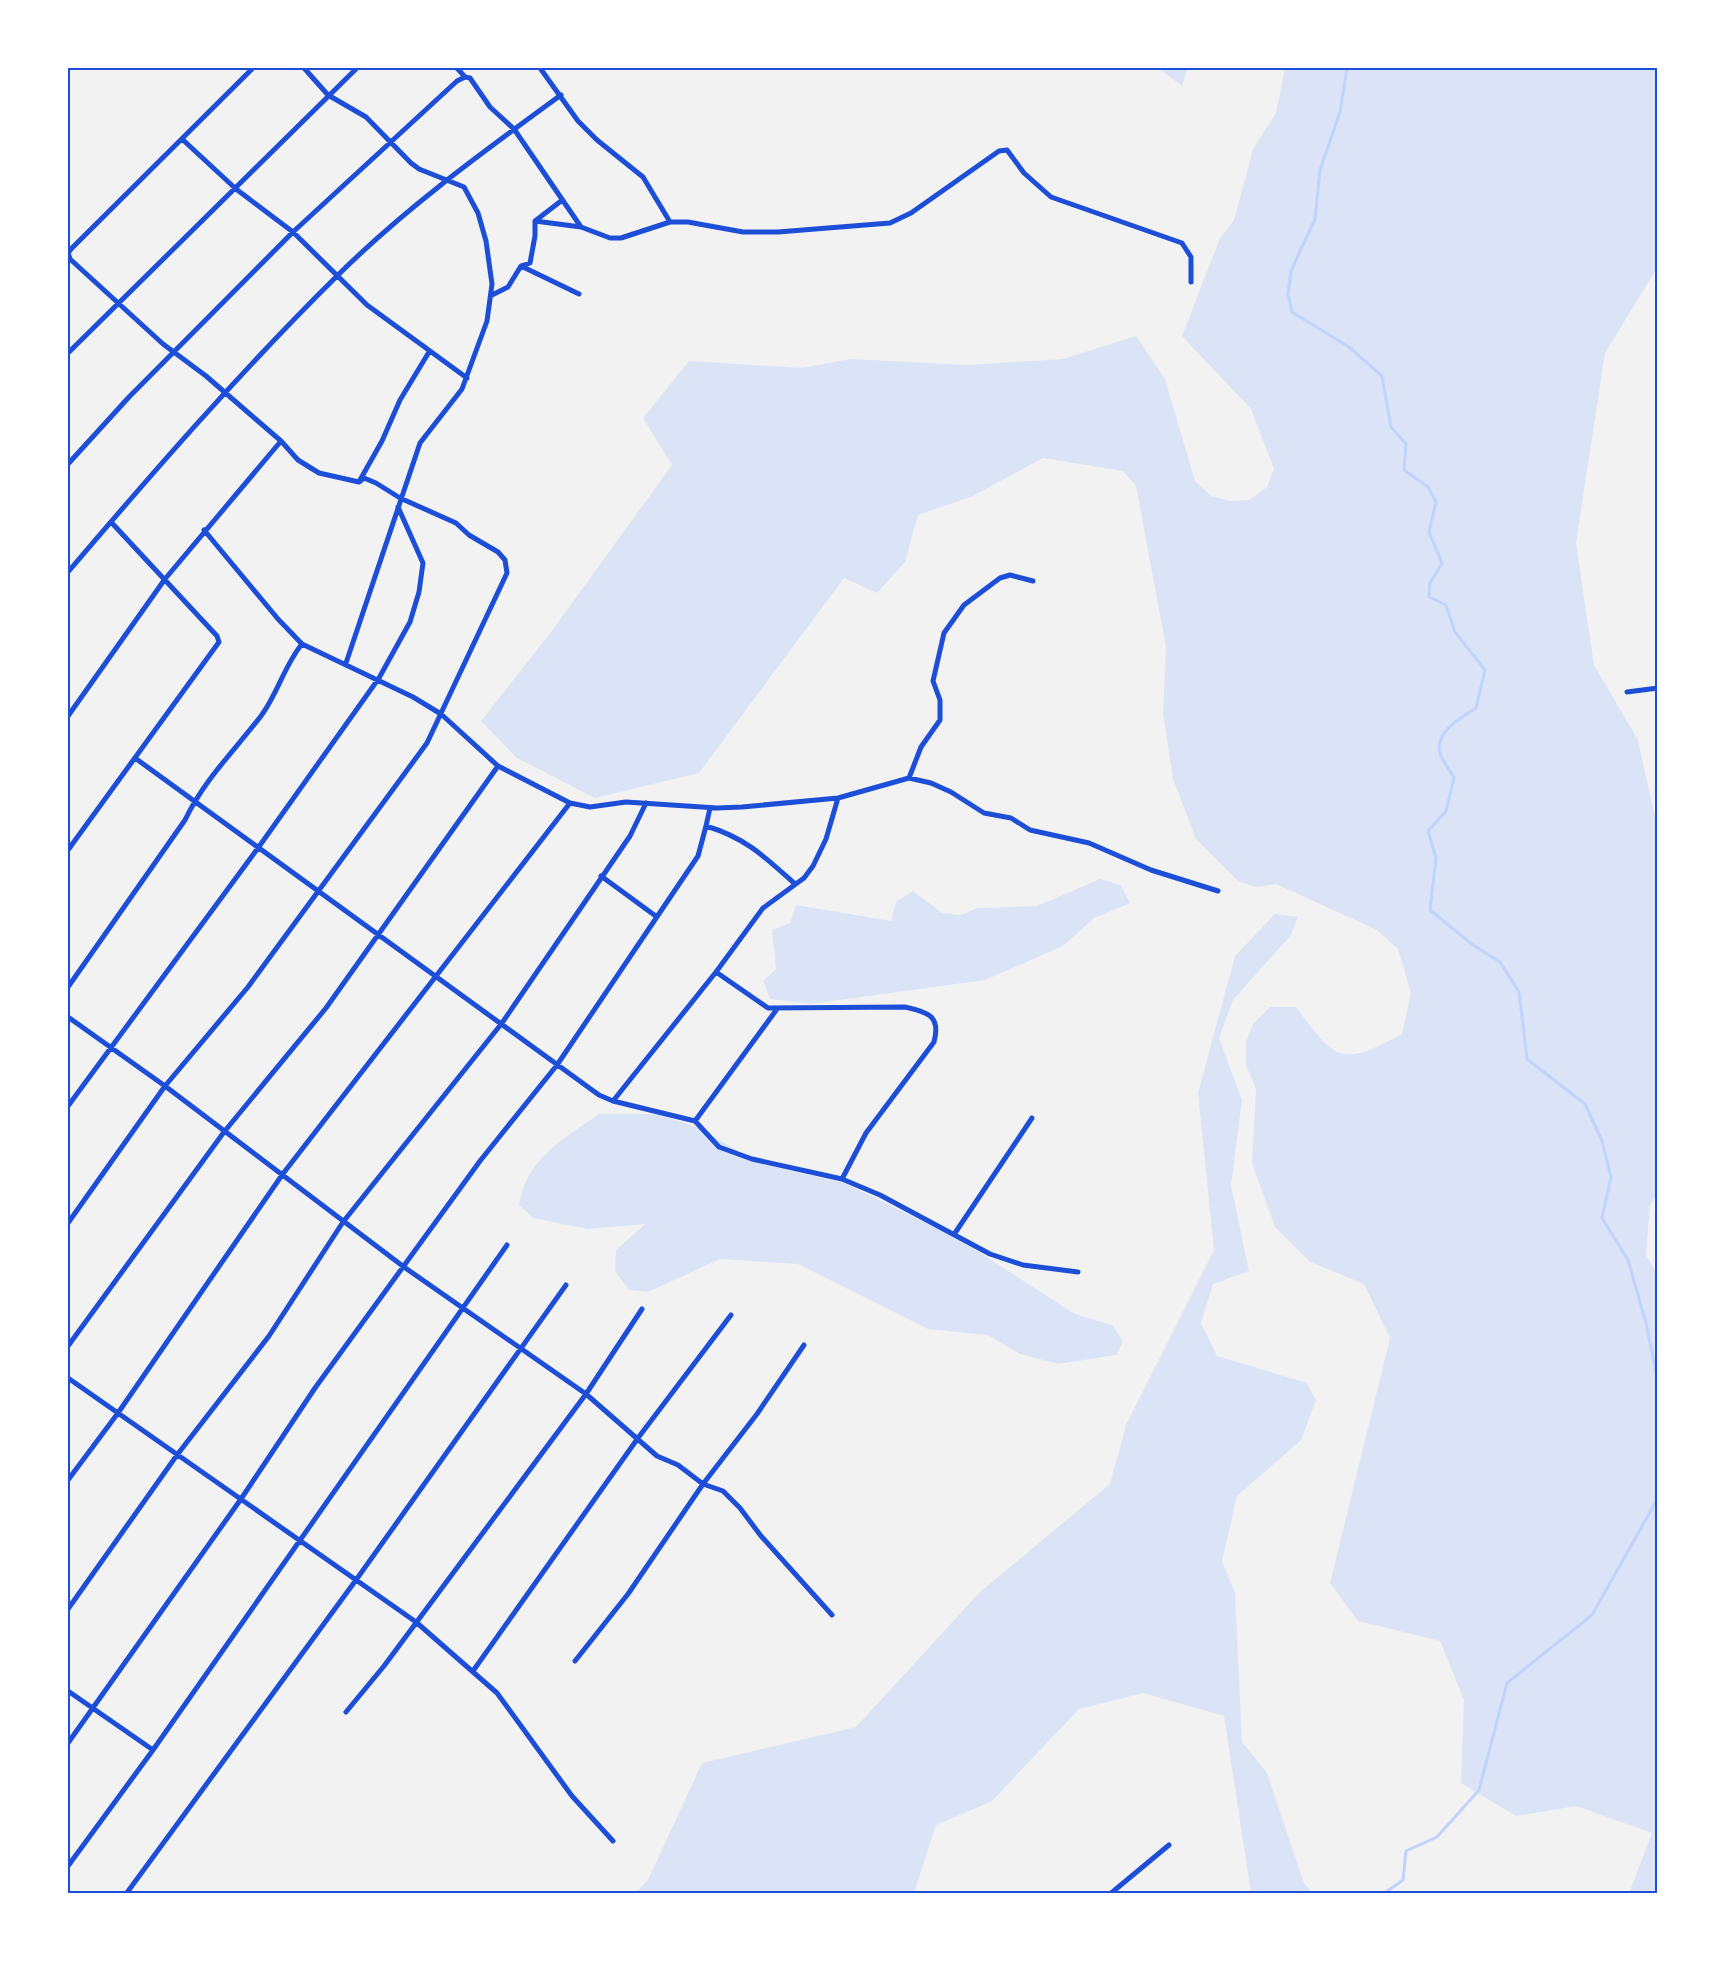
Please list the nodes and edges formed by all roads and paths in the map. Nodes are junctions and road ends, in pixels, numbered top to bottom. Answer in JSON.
{"nodes":[{"id":1,"x":253,"y":68,"type":"edge"},
{"id":2,"x":304,"y":68,"type":"edge"},
{"id":3,"x":357,"y":68,"type":"edge"},
{"id":4,"x":457,"y":68,"type":"edge"},
{"id":5,"x":540,"y":68,"type":"edge"},
{"id":6,"x":465,"y":77,"type":"junction"},
{"id":7,"x":327,"y":95,"type":"junction"},
{"id":8,"x":561,"y":95,"type":"junction"},
{"id":9,"x":513,"y":129,"type":"junction"},
{"id":10,"x":182,"y":139,"type":"junction"},
{"id":11,"x":390,"y":143,"type":"junction"},
{"id":12,"x":446,"y":179,"type":"junction"},
{"id":13,"x":237,"y":189,"type":"junction"},
{"id":14,"x":561,"y":201,"type":"junction"},
{"id":15,"x":535,"y":221,"type":"junction"},
{"id":16,"x":670,"y":222,"type":"junction"},
{"id":17,"x":581,"y":227,"type":"junction"},
{"id":18,"x":292,"y":232,"type":"junction"},
{"id":19,"x":521,"y":266,"type":"junction"},
{"id":20,"x":337,"y":276,"type":"junction"},
{"id":21,"x":1191,"y":282,"type":"dead end"},
{"id":22,"x":579,"y":294,"type":"dead end"},
{"id":23,"x":492,"y":296,"type":"junction"},
{"id":24,"x":118,"y":301,"type":"junction"},
{"id":25,"x":175,"y":352,"type":"junction"},
{"id":26,"x":429,"y":352,"type":"junction"},
{"id":27,"x":68,"y":353,"type":"edge"},
{"id":28,"x":467,"y":378,"type":"junction"},
{"id":29,"x":224,"y":392,"type":"junction"},
{"id":30,"x":281,"y":441,"type":"junction"},
{"id":31,"x":68,"y":464,"type":"edge"},
{"id":32,"x":359,"y":482,"type":"junction"},
{"id":33,"x":400,"y":498,"type":"junction"},
{"id":34,"x":398,"y":506,"type":"junction"},
{"id":35,"x":111,"y":522,"type":"junction"},
{"id":36,"x":204,"y":530,"type":"junction"},
{"id":37,"x":68,"y":572,"type":"edge"},
{"id":38,"x":165,"y":579,"type":"junction"},
{"id":39,"x":1033,"y":581,"type":"dead end"},
{"id":40,"x":303,"y":644,"type":"junction"},
{"id":41,"x":346,"y":663,"type":"junction"},
{"id":42,"x":379,"y":678,"type":"junction"},
{"id":43,"x":1658,"y":688,"type":"edge"},
{"id":44,"x":1627,"y":692,"type":"dead end"},
{"id":45,"x":441,"y":714,"type":"junction"},
{"id":46,"x":68,"y":716,"type":"edge"},
{"id":47,"x":135,"y":758,"type":"junction"},
{"id":48,"x":498,"y":766,"type":"junction"},
{"id":49,"x":909,"y":778,"type":"junction"},
{"id":50,"x":838,"y":798,"type":"junction"},
{"id":51,"x":193,"y":801,"type":"junction"},
{"id":52,"x":570,"y":803,"type":"junction"},
{"id":53,"x":645,"y":803,"type":"junction"},
{"id":54,"x":710,"y":808,"type":"junction"},
{"id":55,"x":706,"y":826,"type":"junction"},
{"id":56,"x":258,"y":848,"type":"junction"},
{"id":57,"x":68,"y":850,"type":"edge"},
{"id":58,"x":601,"y":876,"type":"junction"},
{"id":59,"x":795,"y":884,"type":"junction"},
{"id":60,"x":319,"y":891,"type":"junction"},
{"id":61,"x":1218,"y":891,"type":"dead end"},
{"id":62,"x":657,"y":917,"type":"junction"},
{"id":63,"x":378,"y":935,"type":"junction"},
{"id":64,"x":716,"y":972,"type":"junction"},
{"id":65,"x":437,"y":977,"type":"junction"},
{"id":66,"x":68,"y":987,"type":"edge"},
{"id":67,"x":777,"y":1009,"type":"junction"},
{"id":68,"x":68,"y":1017,"type":"edge"},
{"id":69,"x":502,"y":1023,"type":"junction"},
{"id":70,"x":110,"y":1047,"type":"junction"},
{"id":71,"x":557,"y":1065,"type":"junction"},
{"id":72,"x":165,"y":1086,"type":"junction"},
{"id":73,"x":613,"y":1101,"type":"junction"},
{"id":74,"x":68,"y":1106,"type":"edge"},
{"id":75,"x":1032,"y":1118,"type":"dead end"},
{"id":76,"x":695,"y":1121,"type":"junction"},
{"id":77,"x":224,"y":1132,"type":"junction"},
{"id":78,"x":282,"y":1175,"type":"junction"},
{"id":79,"x":842,"y":1179,"type":"junction"},
{"id":80,"x":343,"y":1222,"type":"junction"},
{"id":81,"x":68,"y":1223,"type":"edge"},
{"id":82,"x":956,"y":1233,"type":"junction"},
{"id":83,"x":507,"y":1245,"type":"dead end"},
{"id":84,"x":404,"y":1268,"type":"junction"},
{"id":85,"x":1078,"y":1272,"type":"dead end"},
{"id":86,"x":566,"y":1285,"type":"dead end"},
{"id":87,"x":464,"y":1309,"type":"junction"},
{"id":88,"x":642,"y":1309,"type":"dead end"},
{"id":89,"x":730,"y":1315,"type":"dead end"},
{"id":90,"x":804,"y":1345,"type":"dead end"},
{"id":91,"x":68,"y":1346,"type":"edge"},
{"id":92,"x":520,"y":1347,"type":"junction"},
{"id":93,"x":68,"y":1378,"type":"edge"},
{"id":94,"x":586,"y":1394,"type":"junction"},
{"id":95,"x":118,"y":1413,"type":"junction"},
{"id":96,"x":638,"y":1438,"type":"junction"},
{"id":97,"x":177,"y":1455,"type":"junction"},
{"id":98,"x":68,"y":1480,"type":"edge"},
{"id":99,"x":703,"y":1484,"type":"junction"},
{"id":100,"x":241,"y":1499,"type":"junction"},
{"id":101,"x":300,"y":1539,"type":"junction"},
{"id":102,"x":356,"y":1580,"type":"junction"},
{"id":103,"x":68,"y":1609,"type":"edge"},
{"id":104,"x":832,"y":1615,"type":"dead end"},
{"id":105,"x":416,"y":1622,"type":"junction"},
{"id":106,"x":575,"y":1661,"type":"dead end"},
{"id":107,"x":473,"y":1671,"type":"junction"},
{"id":108,"x":68,"y":1690,"type":"edge"},
{"id":109,"x":92,"y":1709,"type":"junction"},
{"id":110,"x":346,"y":1712,"type":"dead end"},
{"id":111,"x":68,"y":1743,"type":"edge"},
{"id":112,"x":153,"y":1750,"type":"junction"},
{"id":113,"x":613,"y":1841,"type":"dead end"},
{"id":114,"x":1169,"y":1845,"type":"dead end"},
{"id":115,"x":68,"y":1866,"type":"edge"},
{"id":116,"x":126,"y":1893,"type":"edge"},
{"id":117,"x":1110,"y":1893,"type":"edge"}],
"edges":[{"from":1,"to":10,"type":"street"},
{"from":2,"to":7,"type":"street"},
{"from":3,"to":7,"type":"street"},
{"from":4,"to":6,"type":"street"},
{"from":5,"to":8,"type":"street"},
{"from":6,"to":9,"type":"street"},
{"from":6,"to":11,"type":"street"},
{"from":7,"to":11,"type":"street"},
{"from":7,"to":13,"type":"street"},
{"from":8,"to":9,"type":"street"},
{"from":8,"to":16,"type":"street"},
{"from":9,"to":12,"type":"street"},
{"from":9,"to":14,"type":"street"},
{"from":10,"to":13,"type":"street"},
{"from":10,"to":24,"type":"street"},
{"from":11,"to":12,"type":"street"},
{"from":11,"to":18,"type":"street"},
{"from":12,"to":20,"type":"street"},
{"from":12,"to":23,"type":"street"},
{"from":13,"to":18,"type":"street"},
{"from":13,"to":24,"type":"street"},
{"from":14,"to":15,"type":"street"},
{"from":14,"to":17,"type":"street"},
{"from":15,"to":17,"type":"street"},
{"from":15,"to":19,"type":"street"},
{"from":16,"to":17,"type":"street"},
{"from":16,"to":21,"type":"street"},
{"from":18,"to":20,"type":"street"},
{"from":18,"to":25,"type":"street"},
{"from":19,"to":22,"type":"street"},
{"from":19,"to":23,"type":"street"},
{"from":20,"to":26,"type":"street"},
{"from":20,"to":29,"type":"street"},
{"from":23,"to":28,"type":"street"},
{"from":24,"to":25,"type":"street"},
{"from":24,"to":27,"type":"street"},
{"from":25,"to":29,"type":"street"},
{"from":25,"to":31,"type":"street"},
{"from":26,"to":28,"type":"street"},
{"from":26,"to":32,"type":"street"},
{"from":28,"to":33,"type":"street"},
{"from":29,"to":30,"type":"street"},
{"from":29,"to":35,"type":"street"},
{"from":30,"to":32,"type":"street"},
{"from":30,"to":36,"type":"street"},
{"from":32,"to":33,"type":"street"},
{"from":33,"to":34,"type":"street"},
{"from":33,"to":45,"type":"street"},
{"from":34,"to":41,"type":"street"},
{"from":34,"to":42,"type":"street"},
{"from":35,"to":37,"type":"street"},
{"from":35,"to":38,"type":"street"},
{"from":36,"to":38,"type":"street"},
{"from":36,"to":40,"type":"street"},
{"from":38,"to":46,"type":"street"},
{"from":38,"to":47,"type":"street"},
{"from":39,"to":49,"type":"street"},
{"from":40,"to":41,"type":"street"},
{"from":40,"to":51,"type":"street"},
{"from":41,"to":42,"type":"street"},
{"from":42,"to":45,"type":"street"},
{"from":42,"to":56,"type":"street"},
{"from":43,"to":44,"type":"street"},
{"from":45,"to":48,"type":"street"},
{"from":45,"to":60,"type":"street"},
{"from":47,"to":51,"type":"street"},
{"from":47,"to":57,"type":"street"},
{"from":48,"to":52,"type":"street"},
{"from":48,"to":63,"type":"street"},
{"from":49,"to":50,"type":"street"},
{"from":49,"to":61,"type":"street"},
{"from":50,"to":54,"type":"street"},
{"from":50,"to":59,"type":"street"},
{"from":51,"to":56,"type":"street"},
{"from":51,"to":66,"type":"street"},
{"from":52,"to":53,"type":"street"},
{"from":52,"to":65,"type":"street"},
{"from":53,"to":54,"type":"street"},
{"from":53,"to":58,"type":"street"},
{"from":54,"to":55,"type":"street"},
{"from":55,"to":59,"type":"street"},
{"from":55,"to":62,"type":"street"},
{"from":56,"to":60,"type":"street"},
{"from":56,"to":70,"type":"street"},
{"from":58,"to":62,"type":"street"},
{"from":58,"to":69,"type":"street"},
{"from":59,"to":64,"type":"street"},
{"from":60,"to":63,"type":"street"},
{"from":60,"to":72,"type":"street"},
{"from":62,"to":71,"type":"street"},
{"from":63,"to":65,"type":"street"},
{"from":63,"to":77,"type":"street"},
{"from":64,"to":67,"type":"street"},
{"from":64,"to":73,"type":"street"},
{"from":65,"to":69,"type":"street"},
{"from":65,"to":78,"type":"street"},
{"from":67,"to":76,"type":"street"},
{"from":67,"to":79,"type":"street"},
{"from":68,"to":70,"type":"street"},
{"from":69,"to":71,"type":"street"},
{"from":69,"to":80,"type":"street"},
{"from":70,"to":72,"type":"street"},
{"from":70,"to":74,"type":"street"},
{"from":71,"to":73,"type":"street"},
{"from":71,"to":84,"type":"street"},
{"from":72,"to":77,"type":"street"},
{"from":72,"to":81,"type":"street"},
{"from":73,"to":76,"type":"street"},
{"from":75,"to":82,"type":"street"},
{"from":76,"to":79,"type":"street"},
{"from":77,"to":78,"type":"street"},
{"from":77,"to":91,"type":"street"},
{"from":78,"to":80,"type":"street"},
{"from":78,"to":95,"type":"street"},
{"from":79,"to":82,"type":"street"},
{"from":80,"to":84,"type":"street"},
{"from":80,"to":97,"type":"street"},
{"from":82,"to":85,"type":"street"},
{"from":83,"to":87,"type":"street"},
{"from":84,"to":87,"type":"street"},
{"from":84,"to":100,"type":"street"},
{"from":86,"to":92,"type":"street"},
{"from":87,"to":92,"type":"street"},
{"from":87,"to":101,"type":"street"},
{"from":88,"to":94,"type":"street"},
{"from":89,"to":96,"type":"street"},
{"from":90,"to":99,"type":"street"},
{"from":92,"to":94,"type":"street"},
{"from":92,"to":102,"type":"street"},
{"from":93,"to":95,"type":"street"},
{"from":94,"to":96,"type":"street"},
{"from":94,"to":105,"type":"street"},
{"from":95,"to":97,"type":"street"},
{"from":95,"to":98,"type":"street"},
{"from":96,"to":99,"type":"street"},
{"from":96,"to":107,"type":"street"},
{"from":97,"to":100,"type":"street"},
{"from":97,"to":103,"type":"street"},
{"from":99,"to":104,"type":"street"},
{"from":99,"to":106,"type":"street"},
{"from":100,"to":101,"type":"street"},
{"from":100,"to":109,"type":"street"},
{"from":101,"to":102,"type":"street"},
{"from":101,"to":112,"type":"street"},
{"from":102,"to":105,"type":"street"},
{"from":102,"to":116,"type":"street"},
{"from":105,"to":107,"type":"street"},
{"from":105,"to":110,"type":"street"},
{"from":107,"to":113,"type":"street"},
{"from":108,"to":109,"type":"street"},
{"from":109,"to":111,"type":"street"},
{"from":109,"to":112,"type":"street"},
{"from":112,"to":115,"type":"street"},
{"from":114,"to":117,"type":"street"}]}
